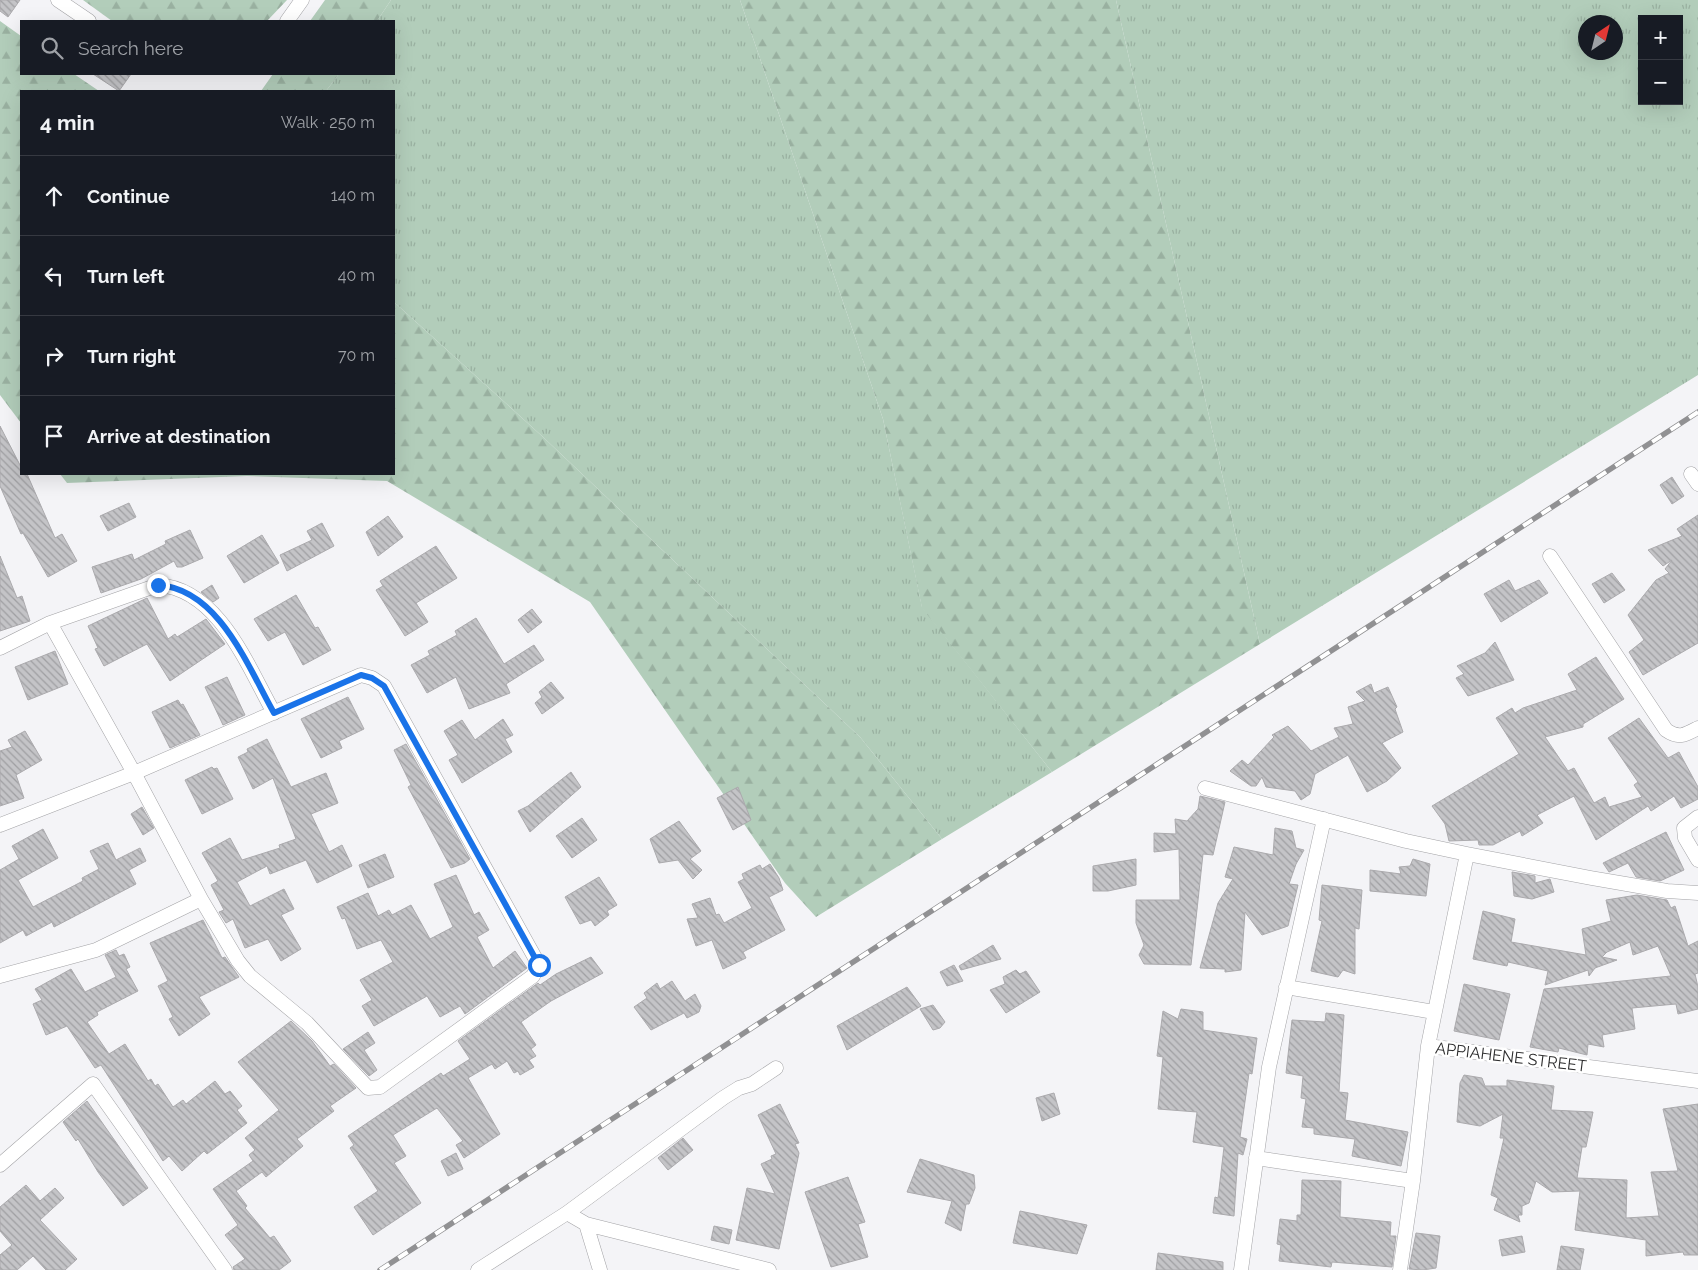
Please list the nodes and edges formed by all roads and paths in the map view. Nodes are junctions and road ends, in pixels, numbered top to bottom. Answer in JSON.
{"nodes":[{"id":1,"x":58,"y":0,"type":"edge"},
{"id":2,"x":302,"y":0,"type":"edge"},
{"id":3,"x":88,"y":20,"type":"edge"},
{"id":4,"x":288,"y":20,"type":"edge"},
{"id":5,"x":1550,"y":556,"type":"dead end"},
{"id":6,"x":50,"y":623,"type":"junction"},
{"id":7,"x":0,"y":648,"type":"edge"},
{"id":8,"x":274,"y":713,"type":"junction"},
{"id":9,"x":1698,"y":728,"type":"edge"},
{"id":10,"x":134,"y":773,"type":"junction"},
{"id":11,"x":1206,"y":788,"type":"dead end"},
{"id":12,"x":1698,"y":817,"type":"edge"},
{"id":13,"x":1324,"y":819,"type":"junction"},
{"id":14,"x":0,"y":825,"type":"edge"},
{"id":15,"x":1467,"y":854,"type":"junction"},
{"id":16,"x":1698,"y":860,"type":"edge"},
{"id":17,"x":1698,"y":893,"type":"edge"},
{"id":18,"x":201,"y":899,"type":"junction"},
{"id":19,"x":0,"y":976,"type":"edge"},
{"id":20,"x":1286,"y":987,"type":"junction"},
{"id":21,"x":1434,"y":1012,"type":"junction"},
{"id":22,"x":1428,"y":1046,"type":"junction"},
{"id":23,"x":776,"y":1068,"type":"dead end"},
{"id":24,"x":1698,"y":1081,"type":"edge"},
{"id":25,"x":1256,"y":1158,"type":"junction"},
{"id":26,"x":0,"y":1165,"type":"edge"},
{"id":27,"x":1413,"y":1181,"type":"junction"},
{"id":28,"x":567,"y":1213,"type":"junction"},
{"id":29,"x":586,"y":1224,"type":"junction"},
{"id":30,"x":225,"y":1270,"type":"edge"},
{"id":31,"x":478,"y":1270,"type":"edge"},
{"id":32,"x":600,"y":1270,"type":"edge"},
{"id":33,"x":769,"y":1270,"type":"edge"},
{"id":34,"x":1241,"y":1270,"type":"edge"},
{"id":35,"x":1400,"y":1270,"type":"edge"}],
"edges":[{"from":1,"to":3,"type":"street"},
{"from":2,"to":4,"type":"street"},
{"from":5,"to":9,"type":"street"},
{"from":6,"to":7,"type":"street"},
{"from":6,"to":8,"type":"street"},
{"from":6,"to":10,"type":"street"},
{"from":8,"to":10,"type":"street"},
{"from":8,"to":18,"type":"street"},
{"from":10,"to":14,"type":"street"},
{"from":10,"to":18,"type":"street"},
{"from":11,"to":13,"type":"street"},
{"from":12,"to":16,"type":"street"},
{"from":13,"to":15,"type":"street"},
{"from":13,"to":20,"type":"street"},
{"from":15,"to":17,"type":"street"},
{"from":15,"to":21,"type":"street"},
{"from":18,"to":19,"type":"street"},
{"from":20,"to":21,"type":"street"},
{"from":20,"to":25,"type":"street"},
{"from":21,"to":22,"type":"street"},
{"from":22,"to":24,"type":"street","name":"APPIAHENE STREET"},
{"from":22,"to":27,"type":"street","name":"APPIAHENE STREET"},
{"from":23,"to":28,"type":"street"},
{"from":25,"to":27,"type":"street"},
{"from":25,"to":34,"type":"street"},
{"from":26,"to":30,"type":"street"},
{"from":27,"to":35,"type":"street","name":"APPIAHENE STREET"},
{"from":28,"to":29,"type":"street"},
{"from":28,"to":31,"type":"street"},
{"from":29,"to":32,"type":"street"},
{"from":29,"to":33,"type":"street"}]}
